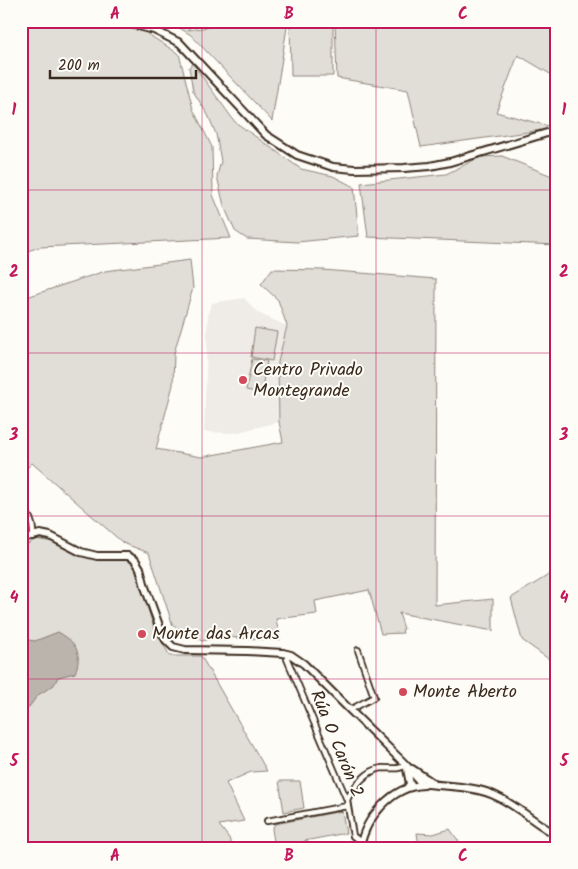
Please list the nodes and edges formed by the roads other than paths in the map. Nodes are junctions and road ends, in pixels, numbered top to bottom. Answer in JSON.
{"nodes":[{"id":1,"x":119,"y":21,"type":"edge"},
{"id":2,"x":557,"y":130,"type":"edge"},
{"id":3,"x":21,"y":506,"type":"edge"},
{"id":4,"x":33,"y":536,"type":"junction"},
{"id":5,"x":21,"y":540,"type":"edge"},
{"id":6,"x":358,"y":650,"type":"dead end"},
{"id":7,"x":288,"y":654,"type":"junction"},
{"id":8,"x":350,"y":710,"type":"junction"},
{"id":9,"x":406,"y":765,"type":"junction"},
{"id":10,"x":419,"y":774,"type":"junction"},
{"id":11,"x":420,"y":784,"type":"junction"},
{"id":12,"x":436,"y":785,"type":"junction"},
{"id":13,"x":407,"y":788,"type":"junction"},
{"id":14,"x":347,"y":803,"type":"junction"},
{"id":15,"x":267,"y":822,"type":"dead end"},
{"id":16,"x":557,"y":835,"type":"edge"},
{"id":17,"x":360,"y":845,"type":"edge"}],
"edges":[{"from":1,"to":2,"type":"street"},
{"from":3,"to":4,"type":"street"},
{"from":4,"to":5,"type":"street"},
{"from":4,"to":7,"type":"street"},
{"from":6,"to":8,"type":"street"},
{"from":7,"to":8,"type":"street"},
{"from":7,"to":14,"type":"street","name":"Rúa O Carón 2"},
{"from":8,"to":9,"type":"street"},
{"from":9,"to":10,"type":"street"},
{"from":9,"to":11,"type":"street"},
{"from":9,"to":13,"type":"street"},
{"from":9,"to":14,"type":"street"},
{"from":10,"to":11,"type":"street"},
{"from":10,"to":12,"type":"street"},
{"from":11,"to":12,"type":"street"},
{"from":11,"to":13,"type":"street"},
{"from":12,"to":16,"type":"street"},
{"from":13,"to":17,"type":"street"},
{"from":14,"to":15,"type":"street"},
{"from":14,"to":17,"type":"street","name":"Rúa O Carón 2"}]}
